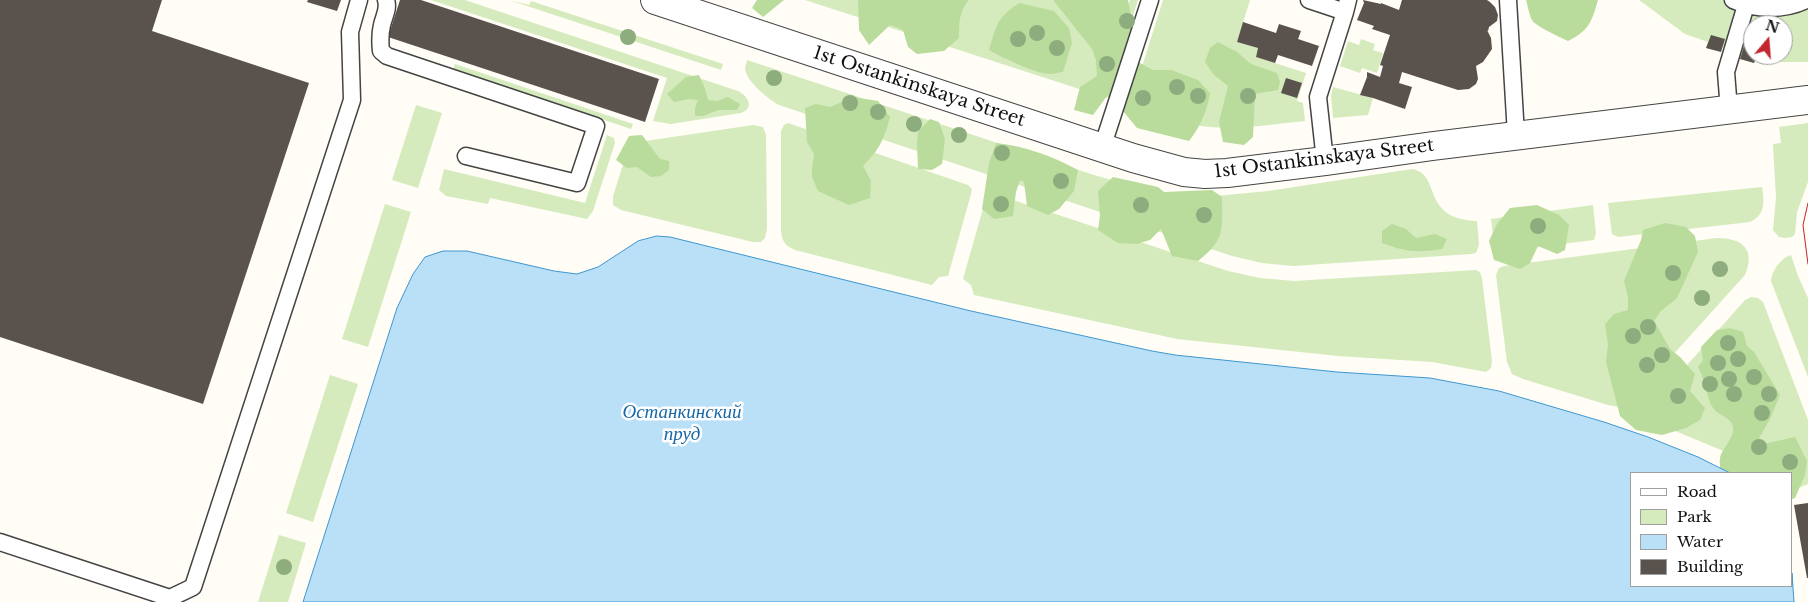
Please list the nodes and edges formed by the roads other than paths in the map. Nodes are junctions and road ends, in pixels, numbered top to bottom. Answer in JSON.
{"nodes":[{"id":1,"x":386,"y":0,"type":"edge"},
{"id":2,"x":655,"y":0,"type":"edge"},
{"id":3,"x":1150,"y":0,"type":"edge"},
{"id":4,"x":1309,"y":0,"type":"edge"},
{"id":5,"x":1508,"y":0,"type":"edge"},
{"id":6,"x":1806,"y":0,"type":"edge"},
{"id":7,"x":1740,"y":2,"type":"edge"},
{"id":8,"x":358,"y":4,"type":"edge"},
{"id":9,"x":1347,"y":6,"type":"edge"},
{"id":10,"x":1808,"y":100,"type":"edge"},
{"id":11,"x":1729,"y":110,"type":"junction"},
{"id":12,"x":1516,"y":135,"type":"junction"},
{"id":13,"x":1102,"y":148,"type":"junction"},
{"id":14,"x":466,"y":156,"type":"dead end"},
{"id":15,"x":1325,"y":161,"type":"junction"},
{"id":16,"x":0,"y":542,"type":"edge"}],
"edges":[{"from":1,"to":14,"type":"lane"},
{"from":2,"to":13,"type":"street","name":"1st Ostankinskaya Street"},
{"from":3,"to":13,"type":"lane"},
{"from":4,"to":9,"type":"lane"},
{"from":5,"to":12,"type":"lane"},
{"from":6,"to":7,"type":"lane"},
{"from":7,"to":11,"type":"lane"},
{"from":8,"to":16,"type":"lane"},
{"from":9,"to":15,"type":"lane"},
{"from":10,"to":11,"type":"street","name":"1st Ostankinskaya Street"},
{"from":11,"to":12,"type":"street","name":"1st Ostankinskaya Street"},
{"from":12,"to":15,"type":"street","name":"1st Ostankinskaya Street"},
{"from":13,"to":15,"type":"street","name":"1st Ostankinskaya Street"}]}
